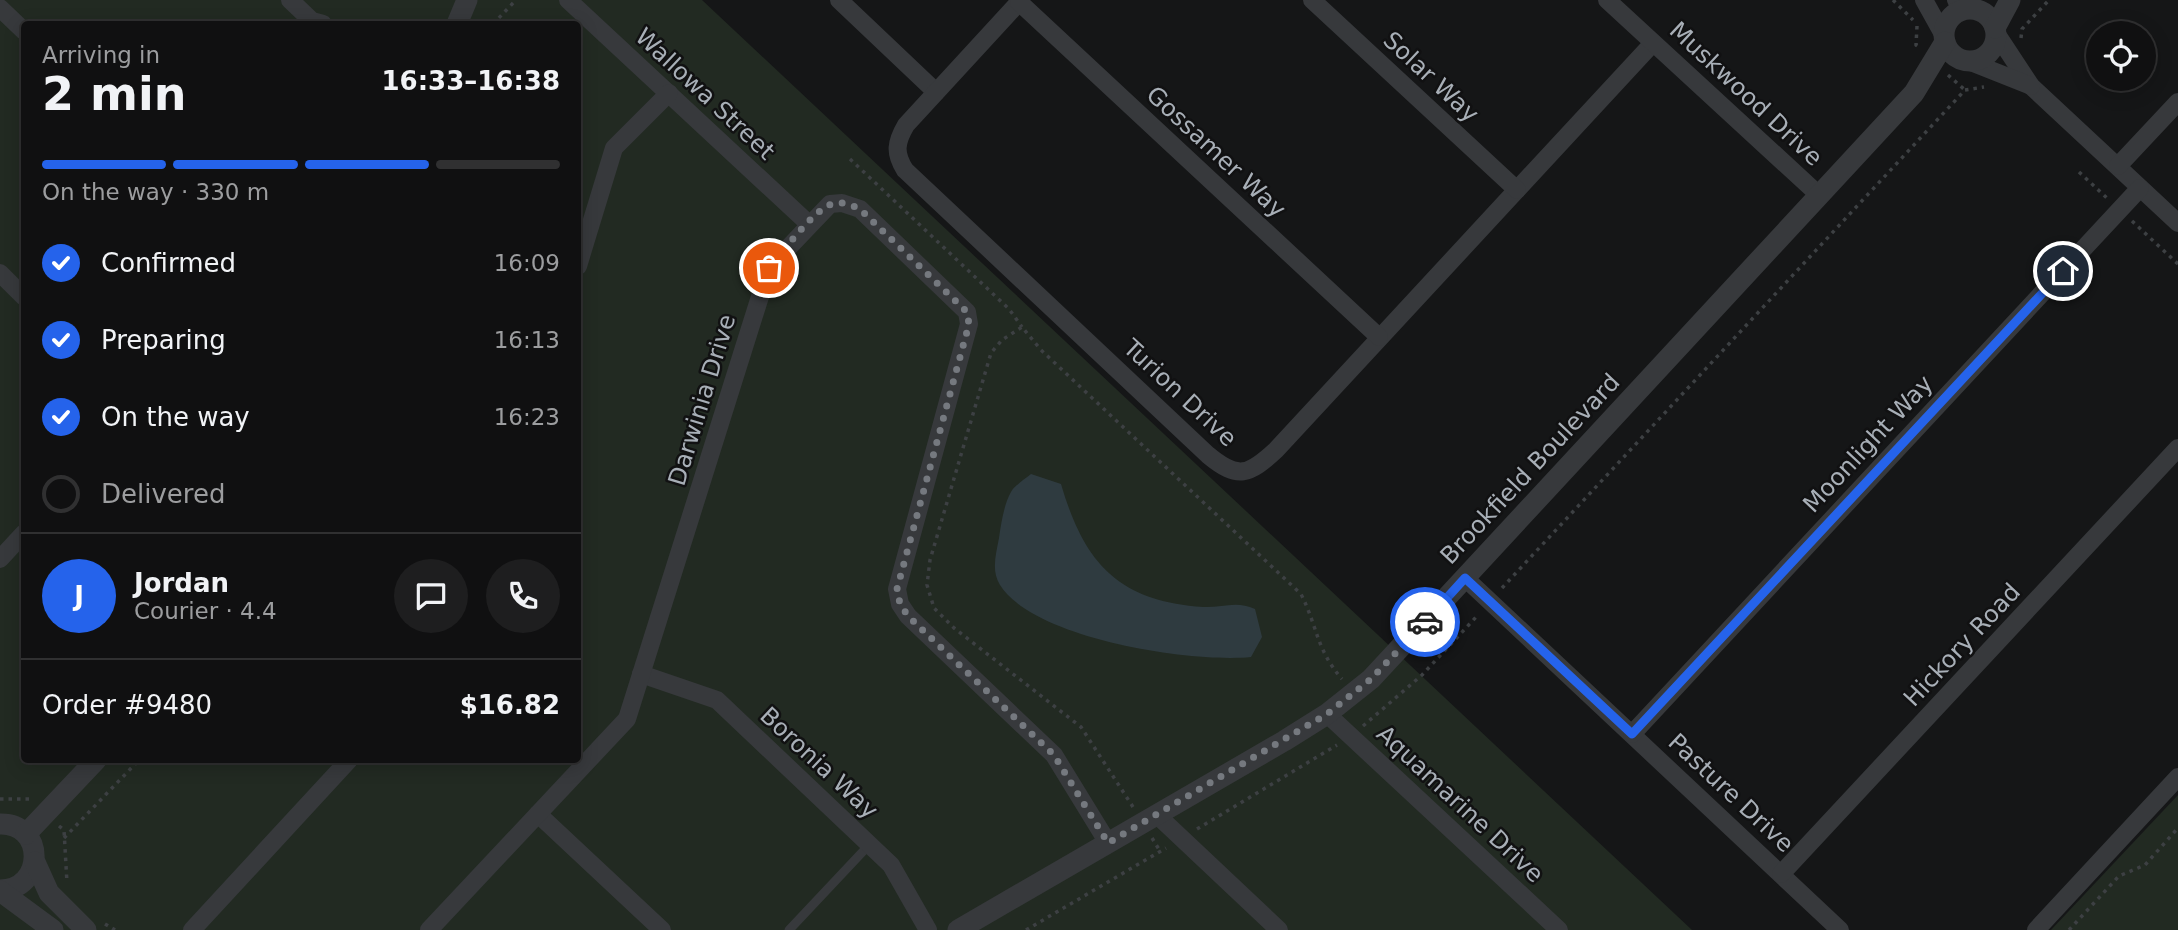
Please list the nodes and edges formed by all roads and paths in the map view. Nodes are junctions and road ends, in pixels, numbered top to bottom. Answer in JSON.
{"nodes":[{"id":1,"x":290,"y":0,"type":"edge"},
{"id":2,"x":467,"y":0,"type":"edge"},
{"id":3,"x":516,"y":0,"type":"edge"},
{"id":4,"x":568,"y":0,"type":"edge"},
{"id":5,"x":839,"y":0,"type":"edge"},
{"id":6,"x":1312,"y":0,"type":"edge"},
{"id":7,"x":1607,"y":0,"type":"edge"},
{"id":8,"x":1893,"y":0,"type":"edge"},
{"id":9,"x":1924,"y":0,"type":"edge"},
{"id":10,"x":2010,"y":0,"type":"edge"},
{"id":11,"x":2049,"y":0,"type":"edge"},
{"id":12,"x":1020,"y":1,"type":"edge"},
{"id":13,"x":1973,"y":5,"type":"edge"},
{"id":14,"x":0,"y":8,"type":"edge"},
{"id":15,"x":312,"y":21,"type":"edge"},
{"id":16,"x":458,"y":21,"type":"edge"},
{"id":17,"x":496,"y":21,"type":"edge"},
{"id":18,"x":1917,"y":23,"type":"dead end"},
{"id":19,"x":21,"y":28,"type":"edge"},
{"id":20,"x":1996,"y":31,"type":"junction"},
{"id":21,"x":1945,"y":39,"type":"junction"},
{"id":22,"x":1653,"y":43,"type":"junction"},
{"id":23,"x":2020,"y":48,"type":"dead end"},
{"id":24,"x":1964,"y":60,"type":"junction"},
{"id":25,"x":2031,"y":86,"type":"junction"},
{"id":26,"x":1965,"y":89,"type":"dead end"},
{"id":27,"x":936,"y":92,"type":"junction"},
{"id":28,"x":668,"y":93,"type":"junction"},
{"id":29,"x":1914,"y":93,"type":"junction"},
{"id":30,"x":2178,"y":102,"type":"edge"},
{"id":31,"x":850,"y":159,"type":"dead end"},
{"id":32,"x":2118,"y":166,"type":"junction"},
{"id":33,"x":2140,"y":188,"type":"junction"},
{"id":34,"x":1517,"y":190,"type":"junction"},
{"id":35,"x":1820,"y":196,"type":"junction"},
{"id":36,"x":2178,"y":223,"type":"edge"},
{"id":37,"x":809,"y":224,"type":"junction"},
{"id":38,"x":581,"y":256,"type":"edge"},
{"id":39,"x":0,"y":273,"type":"edge"},
{"id":40,"x":21,"y":294,"type":"edge"},
{"id":41,"x":1021,"y":327,"type":"junction"},
{"id":42,"x":1379,"y":337,"type":"junction"},
{"id":43,"x":2178,"y":449,"type":"edge"},
{"id":44,"x":21,"y":535,"type":"edge"},
{"id":45,"x":3,"y":550,"type":"edge"},
{"id":46,"x":1465,"y":578,"type":"junction"},
{"id":47,"x":1490,"y":601,"type":"junction"},
{"id":48,"x":641,"y":674,"type":"junction"},
{"id":49,"x":1355,"y":692,"type":"junction"},
{"id":50,"x":1327,"y":714,"type":"junction"},
{"id":51,"x":1373,"y":718,"type":"junction"},
{"id":52,"x":1632,"y":734,"type":"junction"},
{"id":53,"x":1351,"y":735,"type":"junction"},
{"id":54,"x":93,"y":763,"type":"edge"},
{"id":55,"x":136,"y":763,"type":"edge"},
{"id":56,"x":346,"y":763,"type":"edge"},
{"id":57,"x":2178,"y":777,"type":"edge"},
{"id":58,"x":538,"y":814,"type":"junction"},
{"id":59,"x":1150,"y":819,"type":"junction"},
{"id":60,"x":0,"y":824,"type":"edge"},
{"id":61,"x":2178,"y":828,"type":"edge"},
{"id":62,"x":26,"y":834,"type":"junction"},
{"id":63,"x":64,"y":838,"type":"dead end"},
{"id":64,"x":1182,"y":838,"type":"junction"},
{"id":65,"x":1108,"y":843,"type":"junction"},
{"id":66,"x":869,"y":845,"type":"junction"},
{"id":67,"x":1160,"y":851,"type":"junction"},
{"id":68,"x":35,"y":862,"type":"junction"},
{"id":69,"x":1781,"y":874,"type":"junction"},
{"id":70,"x":0,"y":890,"type":"edge"},
{"id":71,"x":53,"y":930,"type":"edge"},
{"id":72,"x":86,"y":930,"type":"edge"},
{"id":73,"x":192,"y":930,"type":"edge"},
{"id":74,"x":429,"y":930,"type":"edge"},
{"id":75,"x":662,"y":930,"type":"edge"},
{"id":76,"x":789,"y":930,"type":"edge"},
{"id":77,"x":928,"y":930,"type":"edge"},
{"id":78,"x":958,"y":930,"type":"edge"},
{"id":79,"x":1026,"y":930,"type":"edge"},
{"id":80,"x":1279,"y":930,"type":"edge"},
{"id":81,"x":1559,"y":930,"type":"edge"},
{"id":82,"x":1840,"y":930,"type":"edge"},
{"id":83,"x":2036,"y":930,"type":"edge"},
{"id":84,"x":2069,"y":930,"type":"edge"}],
"edges":[{"from":1,"to":15,"type":"street"},
{"from":2,"to":16,"type":"street"},
{"from":3,"to":17,"type":"path"},
{"from":4,"to":28,"type":"street","name":"Wallowa Street"},
{"from":5,"to":27,"type":"street"},
{"from":6,"to":34,"type":"street","name":"Solar Way"},
{"from":7,"to":22,"type":"street","name":"Muskwood Drive"},
{"from":8,"to":18,"type":"path"},
{"from":9,"to":21,"type":"street"},
{"from":10,"to":20,"type":"street"},
{"from":11,"to":23,"type":"path"},
{"from":12,"to":27,"type":"street","name":"Turion Drive"},
{"from":12,"to":42,"type":"street","name":"Gossamer Way"},
{"from":13,"to":20,"type":"street"},
{"from":13,"to":21,"type":"street"},
{"from":14,"to":19,"type":"street"},
{"from":20,"to":24,"type":"street"},
{"from":20,"to":25,"type":"street"},
{"from":21,"to":24,"type":"street"},
{"from":21,"to":29,"type":"street","name":"Brookfield Boulevard"},
{"from":22,"to":34,"type":"street","name":"Turion Drive"},
{"from":22,"to":35,"type":"street","name":"Muskwood Drive"},
{"from":24,"to":25,"type":"street"},
{"from":24,"to":29,"type":"street","name":"Brookfield Boulevard"},
{"from":25,"to":32,"type":"street"},
{"from":26,"to":47,"type":"path"},
{"from":27,"to":42,"type":"street","name":"Turion Drive"},
{"from":28,"to":37,"type":"street","name":"Wallowa Street"},
{"from":28,"to":38,"type":"street"},
{"from":29,"to":35,"type":"street","name":"Brookfield Boulevard"},
{"from":30,"to":32,"type":"street"},
{"from":31,"to":41,"type":"path"},
{"from":32,"to":33,"type":"street"},
{"from":33,"to":36,"type":"street"},
{"from":33,"to":52,"type":"street","name":"Moonlight Way"},
{"from":34,"to":42,"type":"street","name":"Turion Drive"},
{"from":35,"to":46,"type":"street","name":"Brookfield Boulevard"},
{"from":37,"to":48,"type":"street","name":"Darwinia Drive"},
{"from":37,"to":65,"type":"street","name":"Darwinia Drive"},
{"from":39,"to":40,"type":"street"},
{"from":41,"to":49,"type":"path"},
{"from":41,"to":59,"type":"path"},
{"from":43,"to":69,"type":"street","name":"Hickory Road"},
{"from":44,"to":45,"type":"street"},
{"from":46,"to":47,"type":"street","name":"Pasture Drive"},
{"from":46,"to":49,"type":"street","name":"Brookfield Boulevard"},
{"from":47,"to":51,"type":"path"},
{"from":47,"to":52,"type":"street","name":"Pasture Drive"},
{"from":48,"to":58,"type":"street","name":"Darwinia Drive"},
{"from":48,"to":66,"type":"street","name":"Boronia Way"},
{"from":49,"to":50,"type":"street","name":"Brookfield Boulevard"},
{"from":49,"to":51,"type":"path"},
{"from":50,"to":53,"type":"street","name":"Aquamarine Drive"},
{"from":50,"to":59,"type":"street","name":"Brookfield Boulevard"},
{"from":51,"to":53,"type":"path"},
{"from":52,"to":69,"type":"street","name":"Pasture Drive"},
{"from":53,"to":64,"type":"path"},
{"from":53,"to":81,"type":"street","name":"Aquamarine Drive"},
{"from":54,"to":62,"type":"street"},
{"from":55,"to":63,"type":"path"},
{"from":56,"to":73,"type":"street"},
{"from":57,"to":83,"type":"street"},
{"from":58,"to":74,"type":"street","name":"Darwinia Drive"},
{"from":58,"to":75,"type":"street"},
{"from":59,"to":64,"type":"street"},
{"from":59,"to":65,"type":"street","name":"Brookfield Boulevard"},
{"from":59,"to":67,"type":"path"},
{"from":60,"to":62,"type":"street"},
{"from":61,"to":84,"type":"path"},
{"from":62,"to":68,"type":"street"},
{"from":64,"to":67,"type":"path"},
{"from":64,"to":80,"type":"street"},
{"from":65,"to":78,"type":"street","name":"Brookfield Boulevard"},
{"from":66,"to":76,"type":"lane"},
{"from":66,"to":77,"type":"street","name":"Boronia Way"},
{"from":67,"to":79,"type":"path"},
{"from":68,"to":70,"type":"street"},
{"from":68,"to":72,"type":"street"},
{"from":69,"to":82,"type":"street","name":"Pasture Drive"},
{"from":70,"to":71,"type":"street"}]}
